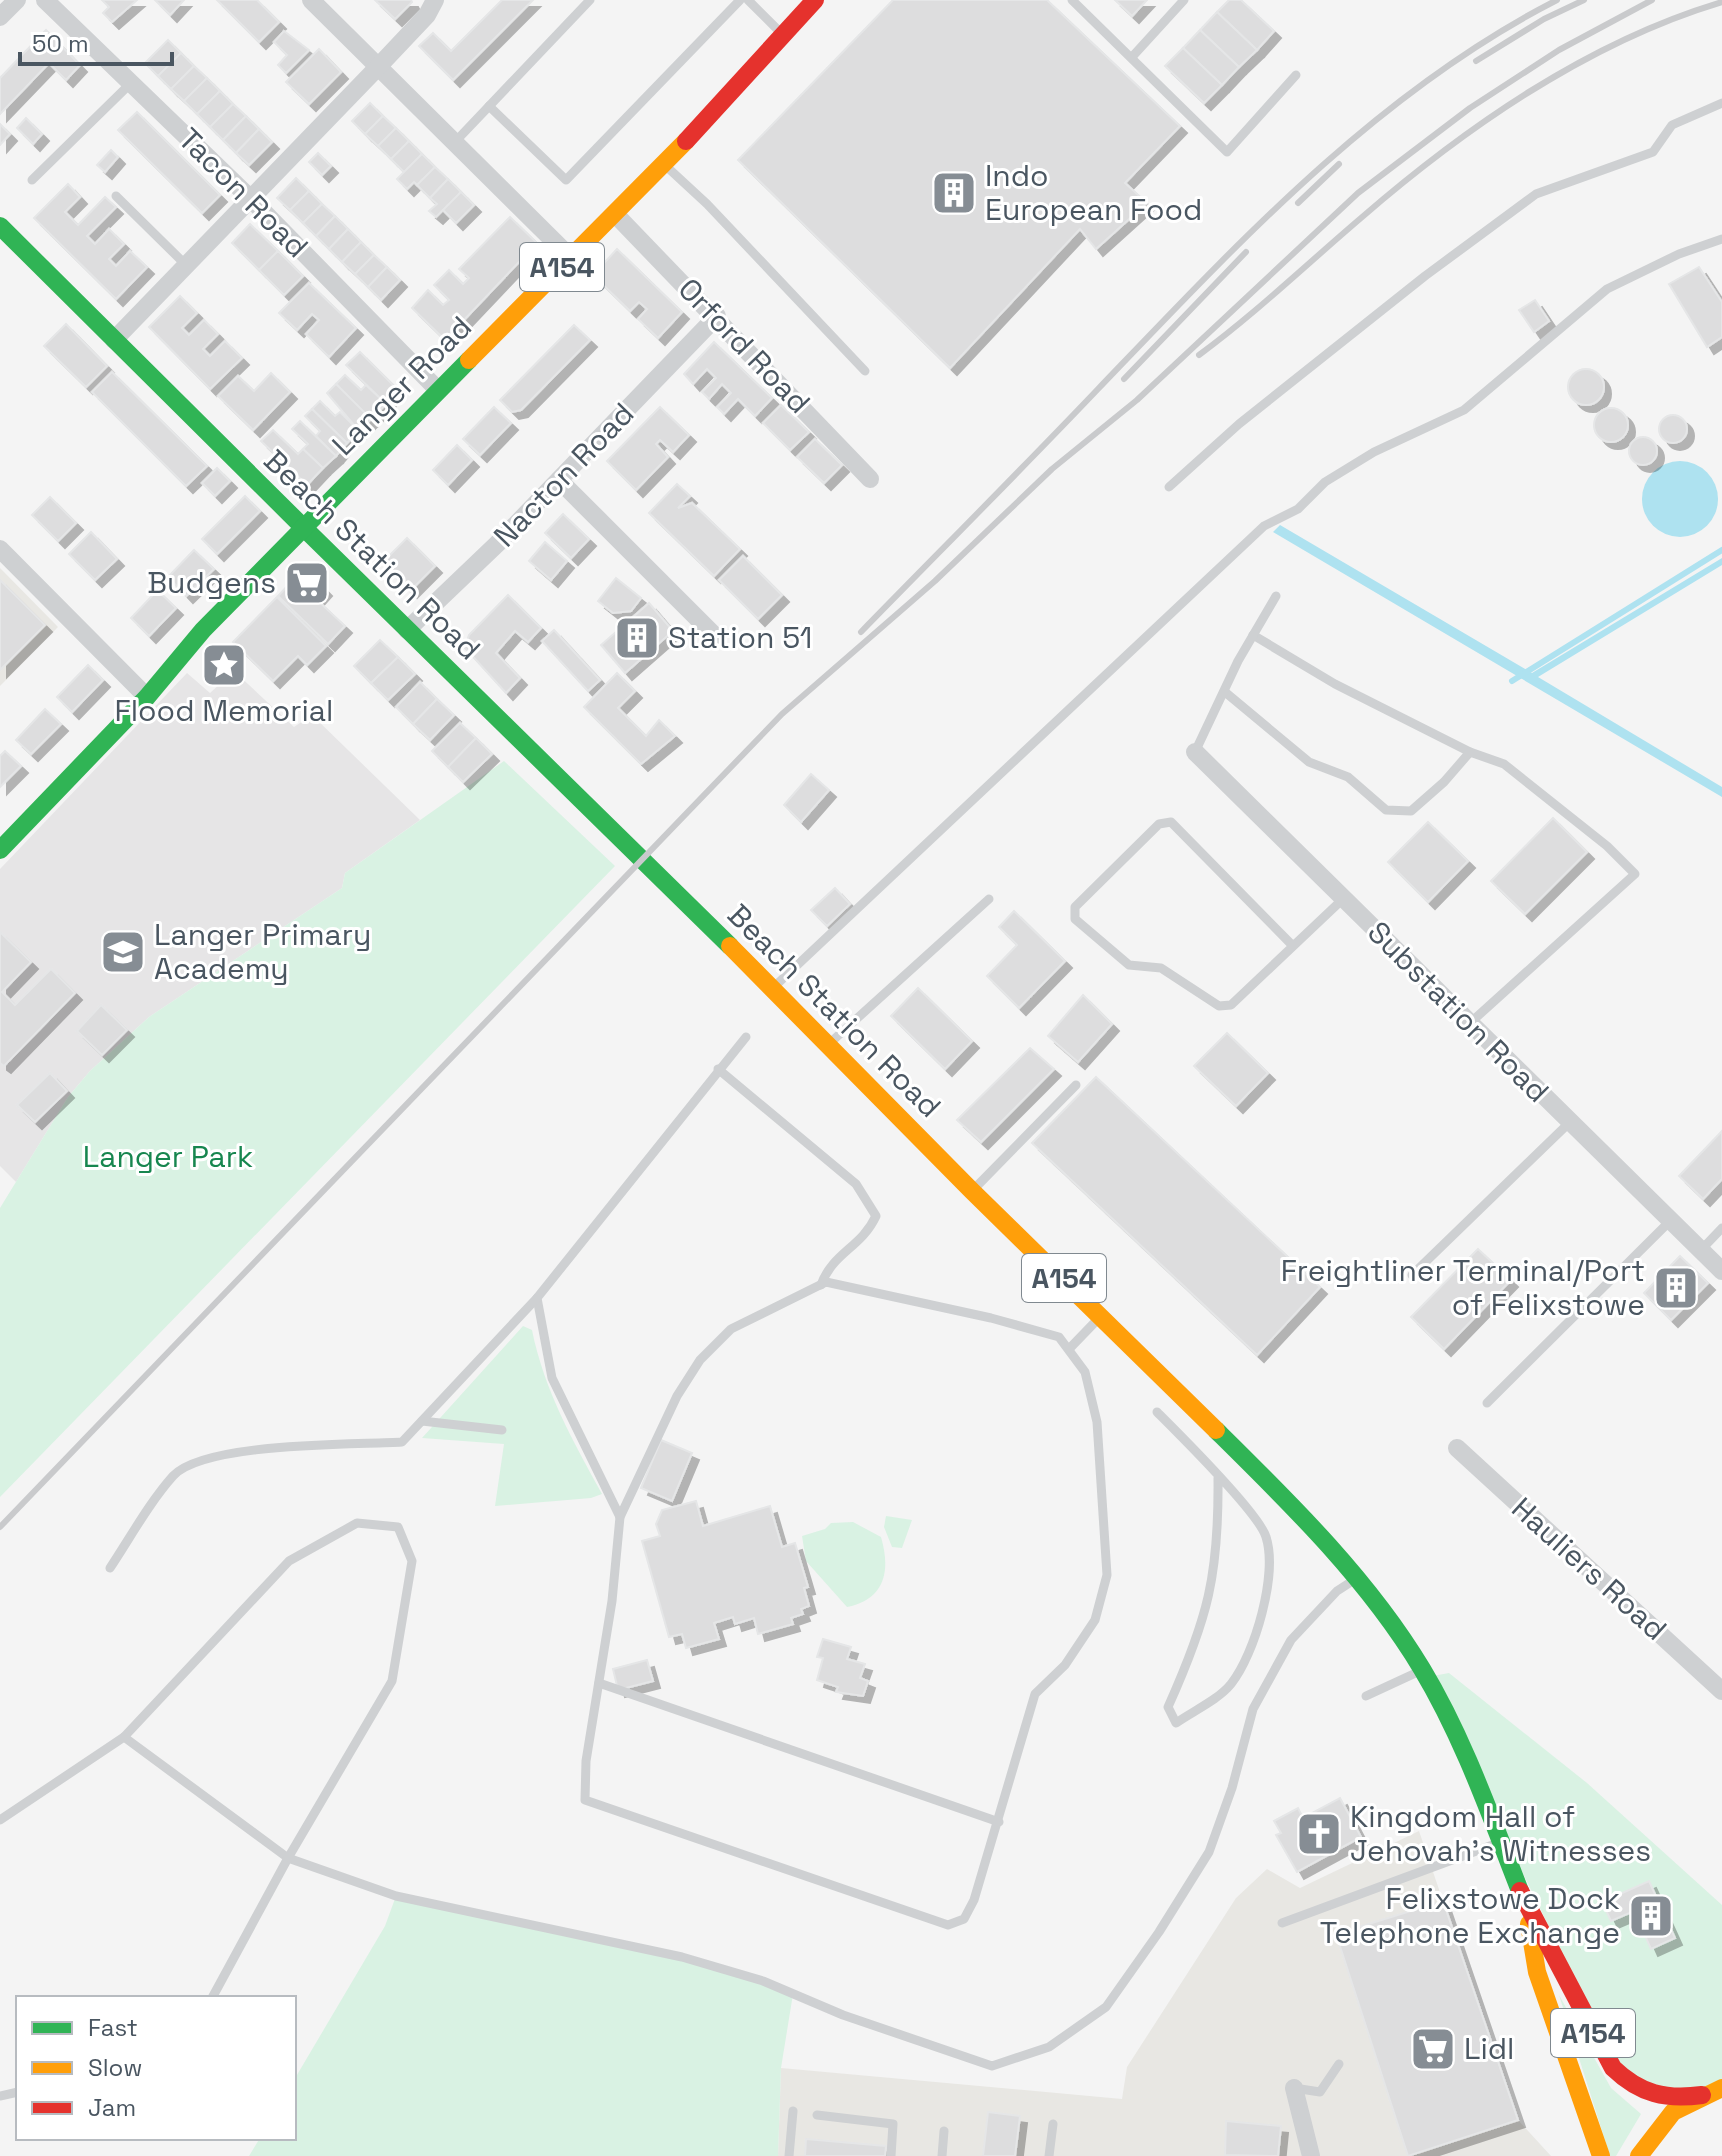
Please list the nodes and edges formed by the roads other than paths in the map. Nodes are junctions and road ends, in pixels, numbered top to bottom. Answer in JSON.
{"nodes":[{"id":1,"x":17,"y":0,"type":"edge"},
{"id":2,"x":45,"y":0,"type":"edge"},
{"id":3,"x":311,"y":0,"type":"edge"},
{"id":4,"x":435,"y":0,"type":"edge"},
{"id":5,"x":590,"y":0,"type":"edge"},
{"id":6,"x":740,"y":0,"type":"edge"},
{"id":7,"x":748,"y":0,"type":"edge"},
{"id":8,"x":815,"y":0,"type":"edge"},
{"id":9,"x":1072,"y":0,"type":"edge"},
{"id":10,"x":1184,"y":0,"type":"edge"},
{"id":11,"x":0,"y":17,"type":"edge"},
{"id":12,"x":785,"y":37,"type":"junction"},
{"id":13,"x":1132,"y":57,"type":"junction"},
{"id":14,"x":377,"y":68,"type":"junction"},
{"id":15,"x":1296,"y":75,"type":"dead end"},
{"id":16,"x":131,"y":83,"type":"junction"},
{"id":17,"x":1722,"y":103,"type":"edge"},
{"id":18,"x":489,"y":106,"type":"junction"},
{"id":19,"x":454,"y":143,"type":"junction"},
{"id":20,"x":664,"y":165,"type":"junction"},
{"id":21,"x":32,"y":180,"type":"dead end"},
{"id":22,"x":116,"y":196,"type":"dead end"},
{"id":23,"x":252,"y":200,"type":"junction"},
{"id":24,"x":616,"y":215,"type":"junction"},
{"id":25,"x":0,"y":226,"type":"edge"},
{"id":26,"x":1722,"y":239,"type":"edge"},
{"id":27,"x":571,"y":258,"type":"junction"},
{"id":28,"x":187,"y":266,"type":"junction"},
{"id":29,"x":717,"y":316,"type":"junction"},
{"id":30,"x":114,"y":340,"type":"junction"},
{"id":31,"x":865,"y":371,"type":"dead end"},
{"id":32,"x":437,"y":389,"type":"junction"},
{"id":33,"x":870,"y":479,"type":"dead end"},
{"id":34,"x":559,"y":480,"type":"junction"},
{"id":35,"x":1169,"y":487,"type":"dead end"},
{"id":36,"x":303,"y":527,"type":"junction"},
{"id":37,"x":0,"y":549,"type":"edge"},
{"id":38,"x":1276,"y":596,"type":"dead end"},
{"id":39,"x":407,"y":630,"type":"junction"},
{"id":40,"x":1253,"y":635,"type":"junction"},
{"id":41,"x":717,"y":638,"type":"dead end"},
{"id":42,"x":1225,"y":692,"type":"junction"},
{"id":43,"x":147,"y":697,"type":"junction"},
{"id":44,"x":1195,"y":752,"type":"joint"},
{"id":45,"x":1470,"y":752,"type":"junction"},
{"id":46,"x":0,"y":850,"type":"edge"},
{"id":47,"x":1344,"y":898,"type":"junction"},
{"id":48,"x":989,"y":899,"type":"dead end"},
{"id":49,"x":1293,"y":946,"type":"junction"},
{"id":50,"x":772,"y":988,"type":"junction"},
{"id":51,"x":1470,"y":1023,"type":"junction"},
{"id":52,"x":746,"y":1037,"type":"dead end"},
{"id":53,"x":828,"y":1045,"type":"junction"},
{"id":54,"x":718,"y":1069,"type":"junction"},
{"id":55,"x":1076,"y":1085,"type":"dead end"},
{"id":56,"x":1570,"y":1122,"type":"junction"},
{"id":57,"x":972,"y":1191,"type":"junction"},
{"id":58,"x":1670,"y":1221,"type":"junction"},
{"id":59,"x":1722,"y":1228,"type":"edge"},
{"id":60,"x":1701,"y":1250,"type":"junction"},
{"id":61,"x":1722,"y":1271,"type":"edge"},
{"id":62,"x":1412,"y":1275,"type":"dead end"},
{"id":63,"x":821,"y":1285,"type":"junction"},
{"id":64,"x":537,"y":1298,"type":"junction"},
{"id":65,"x":1102,"y":1314,"type":"junction"},
{"id":66,"x":1070,"y":1348,"type":"junction"},
{"id":67,"x":1487,"y":1403,"type":"dead end"},
{"id":68,"x":1157,"y":1412,"type":"dead end"},
{"id":69,"x":422,"y":1421,"type":"junction"},
{"id":70,"x":502,"y":1430,"type":"dead end"},
{"id":71,"x":1457,"y":1448,"type":"dead end"},
{"id":72,"x":1218,"y":1478,"type":"junction"},
{"id":73,"x":620,"y":1517,"type":"junction"},
{"id":74,"x":110,"y":1568,"type":"dead end"},
{"id":75,"x":1356,"y":1578,"type":"junction"},
{"id":76,"x":1423,"y":1670,"type":"junction"},
{"id":77,"x":599,"y":1683,"type":"junction"},
{"id":78,"x":1722,"y":1691,"type":"edge"},
{"id":79,"x":1366,"y":1696,"type":"dead end"},
{"id":80,"x":124,"y":1737,"type":"junction"},
{"id":81,"x":0,"y":1820,"type":"edge"},
{"id":82,"x":999,"y":1822,"type":"junction"},
{"id":83,"x":1501,"y":1842,"type":"junction"},
{"id":84,"x":288,"y":1858,"type":"junction"},
{"id":85,"x":1527,"y":1908,"type":"junction"},
{"id":86,"x":1282,"y":1923,"type":"dead end"},
{"id":87,"x":213,"y":1996,"type":"edge"},
{"id":88,"x":1339,"y":2064,"type":"dead end"},
{"id":89,"x":1294,"y":2088,"type":"joint"},
{"id":90,"x":1722,"y":2088,"type":"edge"},
{"id":91,"x":1703,"y":2095,"type":"junction"},
{"id":92,"x":793,"y":2111,"type":"dead end"},
{"id":93,"x":817,"y":2115,"type":"dead end"},
{"id":94,"x":1053,"y":2124,"type":"dead end"},
{"id":95,"x":944,"y":2131,"type":"dead end"},
{"id":96,"x":789,"y":2156,"type":"edge"},
{"id":97,"x":891,"y":2156,"type":"edge"},
{"id":98,"x":942,"y":2156,"type":"edge"},
{"id":99,"x":1049,"y":2156,"type":"edge"},
{"id":100,"x":1311,"y":2156,"type":"edge"},
{"id":101,"x":1601,"y":2156,"type":"edge"},
{"id":102,"x":1639,"y":2156,"type":"edge"}],
"edges":[{"from":1,"to":11,"type":"street"},
{"from":2,"to":16,"type":"street","name":"Tacon Road"},
{"from":3,"to":14,"type":"street"},
{"from":4,"to":14,"type":"street"},
{"from":5,"to":18,"type":"lane"},
{"from":6,"to":18,"type":"lane"},
{"from":7,"to":12,"type":"lane"},
{"from":8,"to":12,"type":"main road","name":"Langer Road","number":"A154"},
{"from":9,"to":13,"type":"lane"},
{"from":10,"to":13,"type":"lane"},
{"from":12,"to":20,"type":"main road","name":"Langer Road","number":"A154"},
{"from":13,"to":15,"type":"lane"},
{"from":14,"to":19,"type":"street"},
{"from":14,"to":23,"type":"street"},
{"from":16,"to":21,"type":"lane"},
{"from":16,"to":23,"type":"street","name":"Tacon Road"},
{"from":17,"to":35,"type":"lane"},
{"from":18,"to":19,"type":"lane"},
{"from":19,"to":27,"type":"street"},
{"from":20,"to":24,"type":"main road","name":"Langer Road","number":"A154"},
{"from":20,"to":31,"type":"lane"},
{"from":22,"to":28,"type":"lane"},
{"from":23,"to":28,"type":"street"},
{"from":23,"to":32,"type":"street","name":"Tacon Road"},
{"from":24,"to":27,"type":"main road","name":"Langer Road","number":"A154"},
{"from":24,"to":29,"type":"street","name":"Orford Road"},
{"from":25,"to":30,"type":"main road","name":"Beach Station Road"},
{"from":26,"to":50,"type":"lane"},
{"from":27,"to":32,"type":"main road","name":"Langer Road","number":"A154"},
{"from":28,"to":30,"type":"street"},
{"from":29,"to":33,"type":"street","name":"Orford Road"},
{"from":29,"to":34,"type":"street","name":"Nacton Road"},
{"from":30,"to":36,"type":"main road","name":"Beach Station Road"},
{"from":32,"to":36,"type":"main road","name":"Langer Road","number":"A154"},
{"from":34,"to":39,"type":"street","name":"Nacton Road"},
{"from":34,"to":41,"type":"street"},
{"from":36,"to":39,"type":"main road","name":"Beach Station Road","number":"A154"},
{"from":36,"to":43,"type":"main road","name":"Langer Road","number":"A154"},
{"from":37,"to":43,"type":"street"},
{"from":38,"to":40,"type":"lane"},
{"from":39,"to":50,"type":"main road","name":"Beach Station Road","number":"A154"},
{"from":40,"to":42,"type":"lane"},
{"from":40,"to":45,"type":"lane"},
{"from":42,"to":44,"type":"lane"},
{"from":42,"to":45,"type":"lane"},
{"from":43,"to":46,"type":"main road","name":"Langer Road","number":"A154"},
{"from":44,"to":47,"type":"street","name":"Substation Road"},
{"from":45,"to":51,"type":"lane"},
{"from":47,"to":49,"type":"lane"},
{"from":47,"to":51,"type":"street","name":"Substation Road"},
{"from":48,"to":53,"type":"lane"},
{"from":49,"to":49,"type":"lane"},
{"from":50,"to":53,"type":"main road","name":"Beach Station Road","number":"A154"},
{"from":51,"to":56,"type":"street","name":"Substation Road"},
{"from":52,"to":54,"type":"lane"},
{"from":53,"to":57,"type":"main road","name":"Beach Station Road","number":"A154"},
{"from":54,"to":63,"type":"lane"},
{"from":54,"to":64,"type":"lane"},
{"from":55,"to":57,"type":"lane"},
{"from":56,"to":58,"type":"street","name":"Substation Road"},
{"from":56,"to":62,"type":"lane"},
{"from":57,"to":65,"type":"main road","name":"Beach Station Road","number":"A154"},
{"from":58,"to":60,"type":"street","name":"Substation Road"},
{"from":58,"to":67,"type":"lane"},
{"from":59,"to":60,"type":"lane"},
{"from":60,"to":61,"type":"street","name":"Substation Road"},
{"from":63,"to":66,"type":"lane"},
{"from":63,"to":73,"type":"lane"},
{"from":64,"to":69,"type":"lane"},
{"from":64,"to":73,"type":"lane"},
{"from":65,"to":66,"type":"lane"},
{"from":65,"to":75,"type":"main road","name":"Beach Station Road","number":"A154"},
{"from":66,"to":82,"type":"lane"},
{"from":68,"to":72,"type":"lane"},
{"from":69,"to":70,"type":"lane"},
{"from":69,"to":74,"type":"lane"},
{"from":71,"to":78,"type":"street","name":"Hauliers Road"},
{"from":72,"to":72,"type":"lane"},
{"from":73,"to":77,"type":"lane"},
{"from":75,"to":76,"type":"main road","name":"Beach Station Road","number":"A154"},
{"from":75,"to":84,"type":"lane"},
{"from":76,"to":79,"type":"lane"},
{"from":76,"to":83,"type":"main road","name":"Beach Station Road","number":"A154"},
{"from":77,"to":82,"type":"lane"},
{"from":77,"to":82,"type":"lane"},
{"from":80,"to":81,"type":"lane"},
{"from":80,"to":84,"type":"lane"},
{"from":80,"to":84,"type":"lane"},
{"from":83,"to":85,"type":"main road","name":"Beach Station Road","number":"A154"},
{"from":83,"to":86,"type":"lane"},
{"from":84,"to":87,"type":"lane"},
{"from":85,"to":91,"type":"main road","name":"Beach Station Road","number":"A154"},
{"from":85,"to":101,"type":"main road","name":"Beach Station Road","number":"A154"},
{"from":88,"to":89,"type":"lane"},
{"from":89,"to":100,"type":"street"},
{"from":90,"to":91,"type":"main road"},
{"from":91,"to":102,"type":"main road"},
{"from":92,"to":96,"type":"lane"},
{"from":93,"to":97,"type":"lane"},
{"from":94,"to":99,"type":"lane"},
{"from":95,"to":98,"type":"lane"}]}
